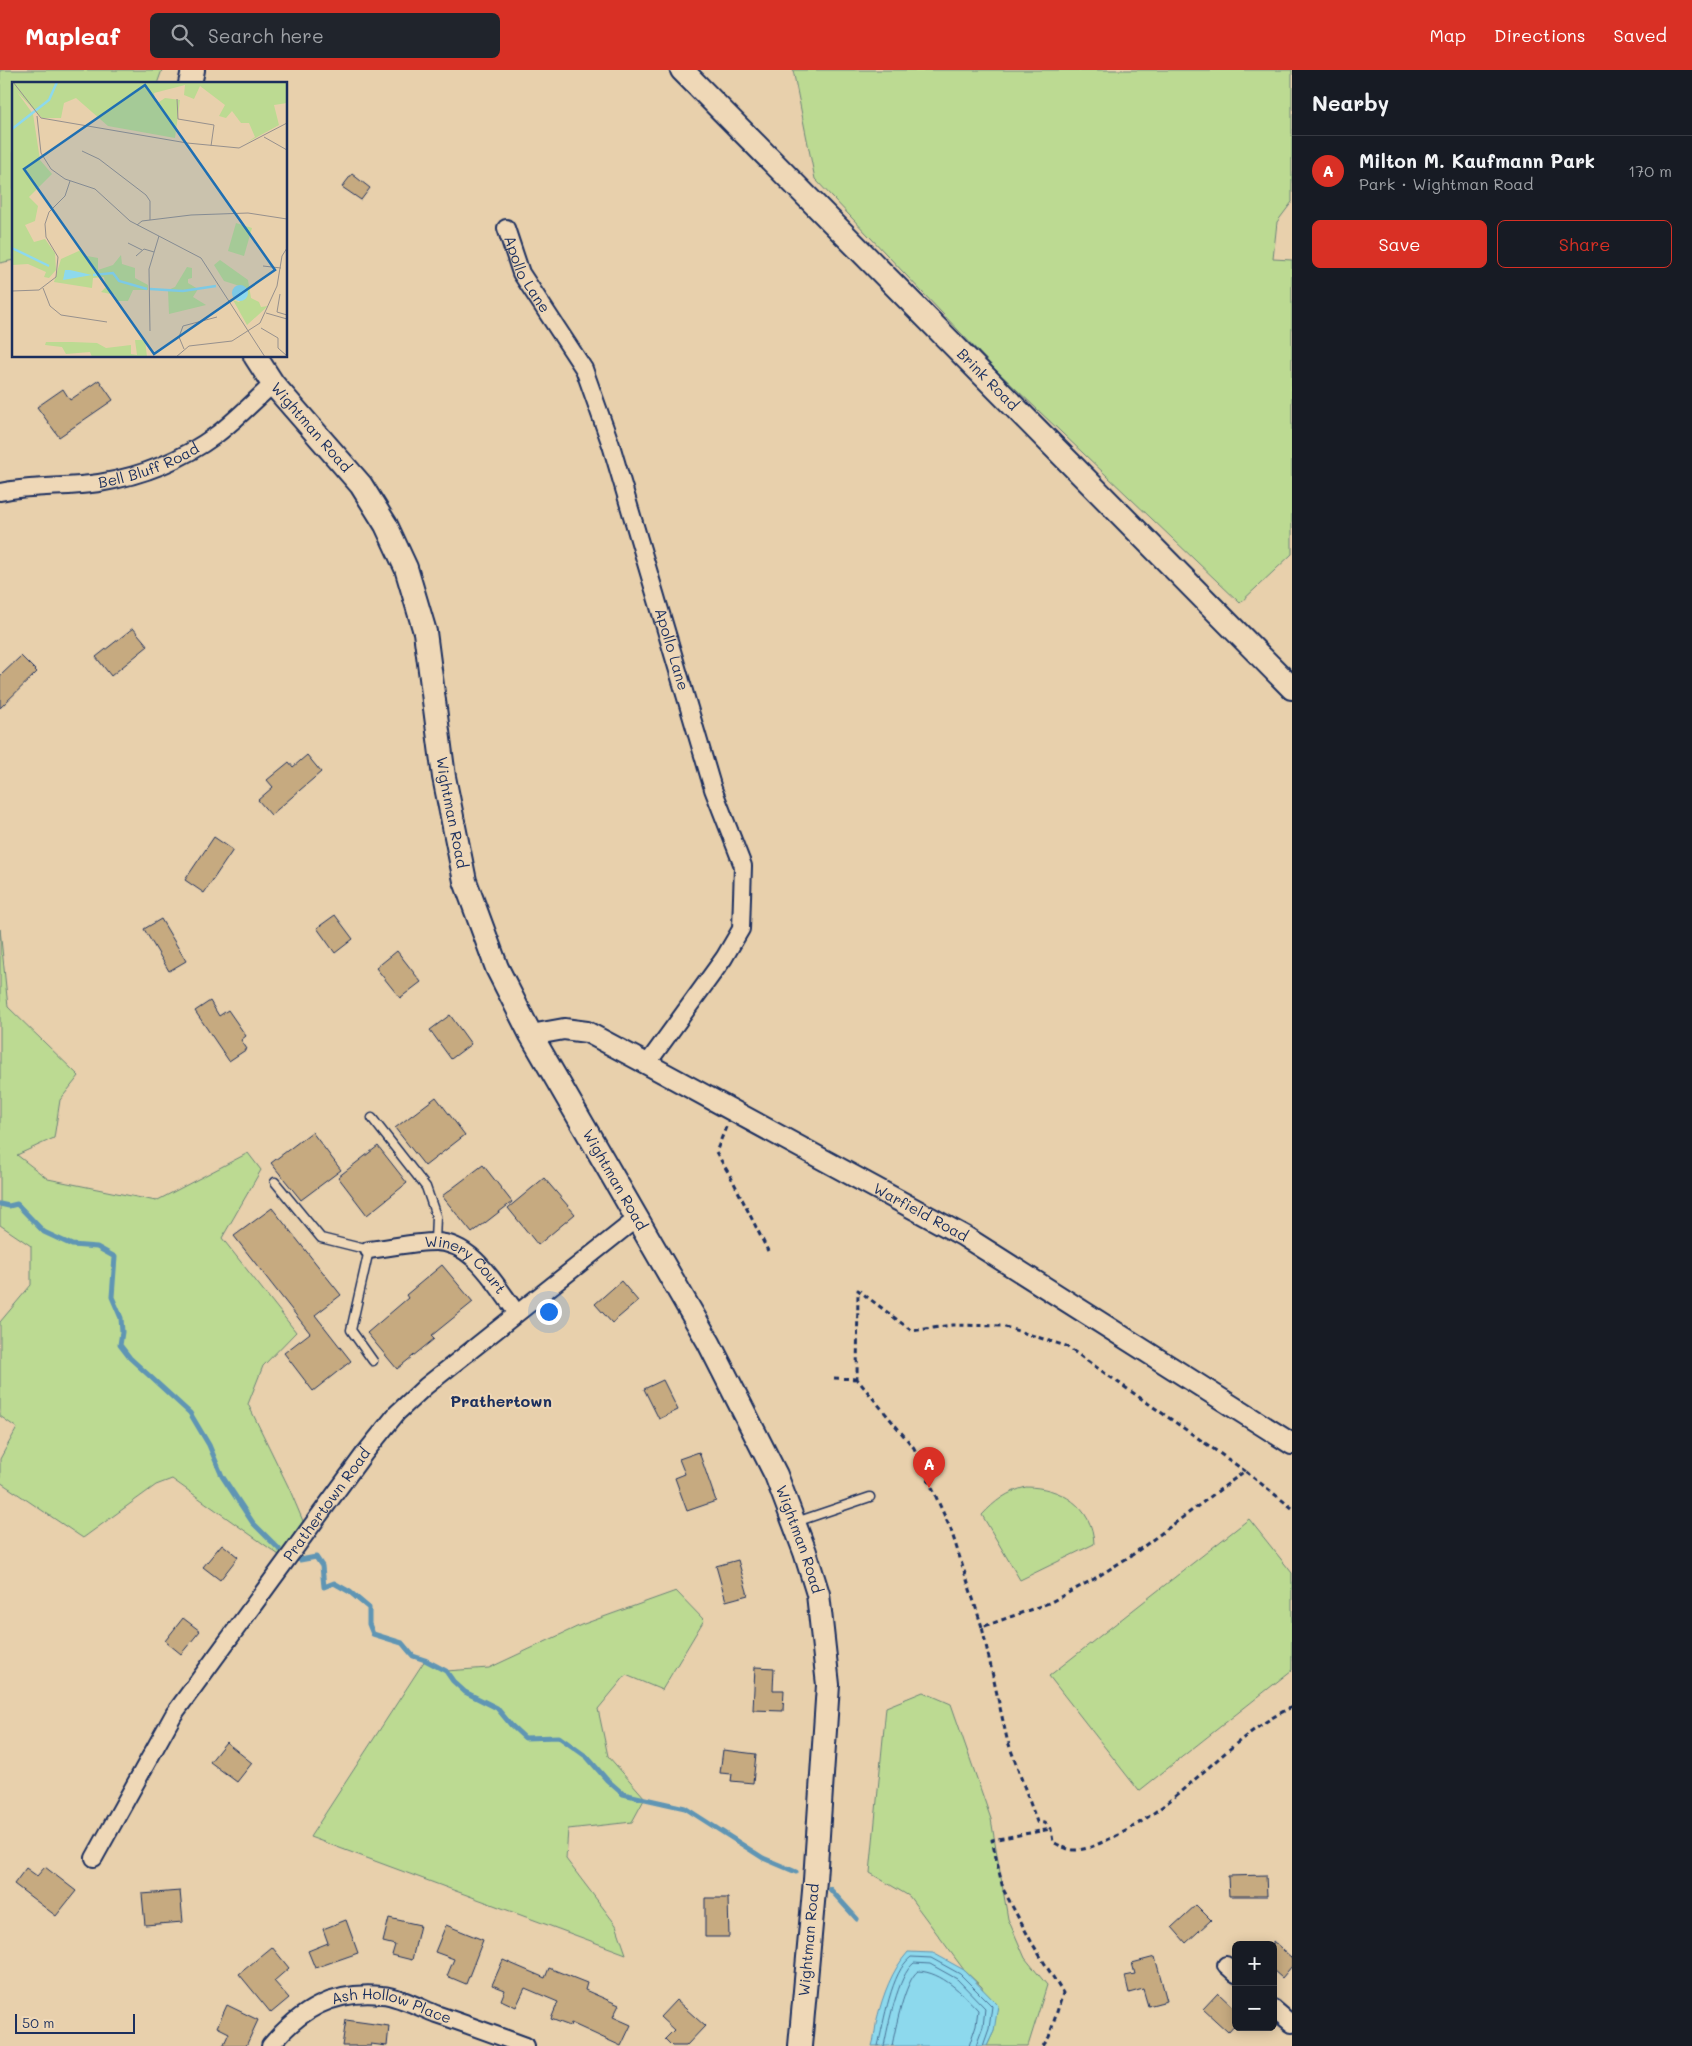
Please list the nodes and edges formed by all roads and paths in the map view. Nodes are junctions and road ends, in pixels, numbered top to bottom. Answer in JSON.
{"nodes":[{"id":1,"x":682,"y":70,"type":"edge"},
{"id":2,"x":506,"y":228,"type":"dead end"},
{"id":3,"x":256,"y":358,"type":"edge"},
{"id":4,"x":273,"y":384,"type":"junction"},
{"id":5,"x":0,"y":492,"type":"edge"},
{"id":6,"x":1292,"y":688,"type":"edge"},
{"id":7,"x":531,"y":1035,"type":"junction"},
{"id":8,"x":647,"y":1064,"type":"junction"},
{"id":9,"x":732,"y":1110,"type":"junction"},
{"id":10,"x":372,"y":1118,"type":"dead end"},
{"id":11,"x":275,"y":1182,"type":"dead end"},
{"id":12,"x":636,"y":1220,"type":"junction"},
{"id":13,"x":436,"y":1242,"type":"junction"},
{"id":14,"x":369,"y":1250,"type":"junction"},
{"id":15,"x":768,"y":1251,"type":"dead end"},
{"id":16,"x":516,"y":1314,"type":"junction"},
{"id":17,"x":373,"y":1361,"type":"dead end"},
{"id":18,"x":834,"y":1378,"type":"dead end"},
{"id":19,"x":857,"y":1379,"type":"junction"},
{"id":20,"x":1292,"y":1444,"type":"edge"},
{"id":21,"x":1245,"y":1471,"type":"junction"},
{"id":22,"x":870,"y":1497,"type":"dead end"},
{"id":23,"x":1292,"y":1508,"type":"edge"},
{"id":24,"x":794,"y":1522,"type":"junction"},
{"id":25,"x":982,"y":1627,"type":"junction"},
{"id":26,"x":1292,"y":1707,"type":"edge"},
{"id":27,"x":1051,"y":1829,"type":"junction"},
{"id":28,"x":94,"y":1858,"type":"dead end"},
{"id":29,"x":1277,"y":2011,"type":"edge"},
{"id":30,"x":1292,"y":2024,"type":"edge"},
{"id":31,"x":270,"y":2046,"type":"edge"},
{"id":32,"x":526,"y":2046,"type":"edge"},
{"id":33,"x":800,"y":2046,"type":"edge"},
{"id":34,"x":1044,"y":2046,"type":"edge"}],
"edges":[{"from":1,"to":6,"type":"main road","name":"Brink Road"},
{"from":2,"to":8,"type":"street","name":"Apollo Lane"},
{"from":3,"to":4,"type":"main road","name":"Wightman Road"},
{"from":4,"to":5,"type":"street","name":"Bell Bluff Road"},
{"from":4,"to":7,"type":"main road","name":"Wightman Road"},
{"from":7,"to":8,"type":"street","name":"Warfield Road"},
{"from":7,"to":12,"type":"main road","name":"Wightman Road"},
{"from":8,"to":9,"type":"street","name":"Warfield Road"},
{"from":9,"to":15,"type":"path"},
{"from":9,"to":20,"type":"street","name":"Warfield Road"},
{"from":10,"to":13,"type":"lane"},
{"from":11,"to":14,"type":"lane"},
{"from":12,"to":16,"type":"street","name":"Prathertown Road"},
{"from":12,"to":24,"type":"main road","name":"Wightman Road"},
{"from":13,"to":14,"type":"street","name":"Winery Court"},
{"from":13,"to":16,"type":"street","name":"Winery Court"},
{"from":14,"to":17,"type":"lane"},
{"from":16,"to":28,"type":"street","name":"Prathertown Road"},
{"from":18,"to":19,"type":"path"},
{"from":19,"to":21,"type":"path"},
{"from":19,"to":25,"type":"path"},
{"from":21,"to":23,"type":"path"},
{"from":21,"to":25,"type":"path"},
{"from":22,"to":24,"type":"lane"},
{"from":24,"to":33,"type":"main road","name":"Wightman Road"},
{"from":25,"to":27,"type":"path"},
{"from":26,"to":27,"type":"path"},
{"from":27,"to":34,"type":"path"},
{"from":29,"to":30,"type":"street"},
{"from":31,"to":32,"type":"street","name":"Ash Hollow Place"}]}
